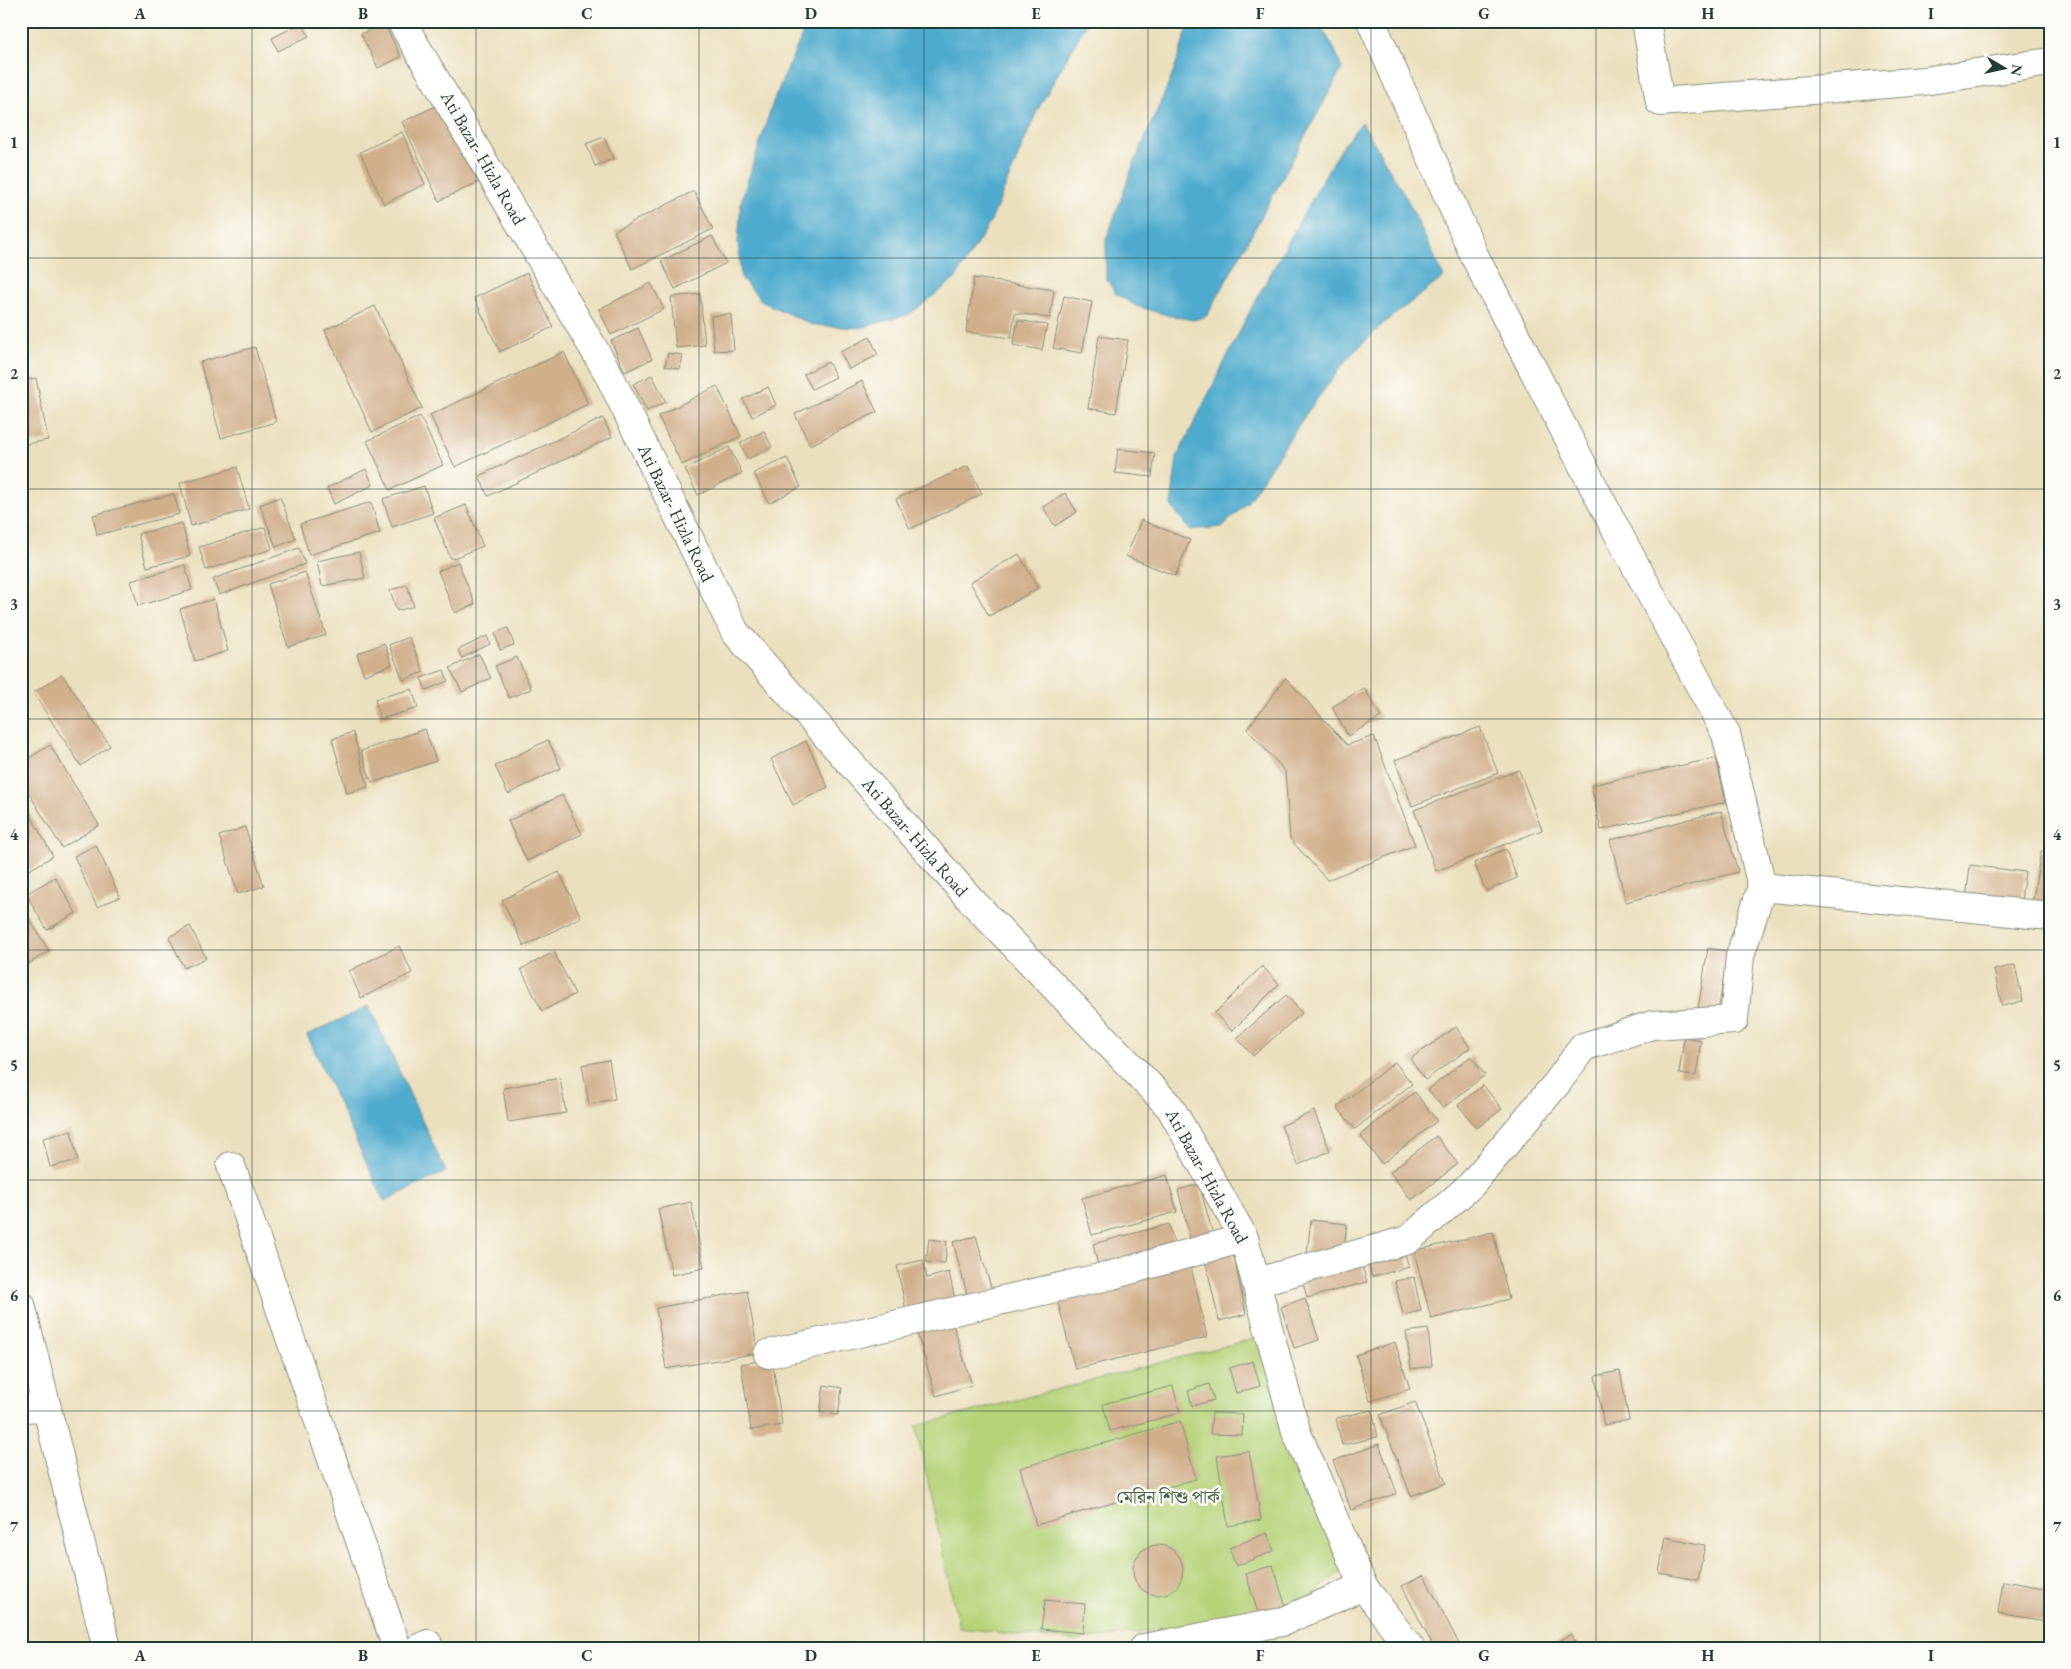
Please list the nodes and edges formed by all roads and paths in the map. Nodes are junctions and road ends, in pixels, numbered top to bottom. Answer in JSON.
{"nodes":[{"id":1,"x":401,"y":21,"type":"edge"},
{"id":2,"x":1371,"y":21,"type":"edge"},
{"id":3,"x":1646,"y":21,"type":"edge"},
{"id":4,"x":2050,"y":62,"type":"edge"},
{"id":5,"x":1762,"y":887,"type":"junction"},
{"id":6,"x":2050,"y":916,"type":"edge"},
{"id":7,"x":231,"y":1166,"type":"dead end"},
{"id":8,"x":1244,"y":1238,"type":"junction"},
{"id":9,"x":1257,"y":1282,"type":"junction"},
{"id":10,"x":21,"y":1305,"type":"edge"},
{"id":11,"x":768,"y":1354,"type":"dead end"},
{"id":12,"x":34,"y":1408,"type":"edge"},
{"id":13,"x":1363,"y":1586,"type":"junction"},
{"id":14,"x":107,"y":1648,"type":"edge"},
{"id":15,"x":397,"y":1648,"type":"edge"},
{"id":16,"x":1144,"y":1648,"type":"edge"},
{"id":17,"x":1410,"y":1648,"type":"edge"}],
"edges":[{"from":1,"to":8,"type":"street","name":"Ati Bazar- Hizla Road"},
{"from":2,"to":5,"type":"street"},
{"from":3,"to":4,"type":"street"},
{"from":5,"to":6,"type":"street"},
{"from":5,"to":9,"type":"street"},
{"from":7,"to":15,"type":"street"},
{"from":8,"to":9,"type":"street","name":"Ati Bazar- Hizla Road"},
{"from":8,"to":11,"type":"street"},
{"from":9,"to":13,"type":"street","name":"Ati Bazar- Hizla Road"},
{"from":10,"to":12,"type":"street"},
{"from":12,"to":14,"type":"street"},
{"from":13,"to":16,"type":"street"},
{"from":13,"to":17,"type":"street","name":"Ati Bazar- Hizla Road"}]}
